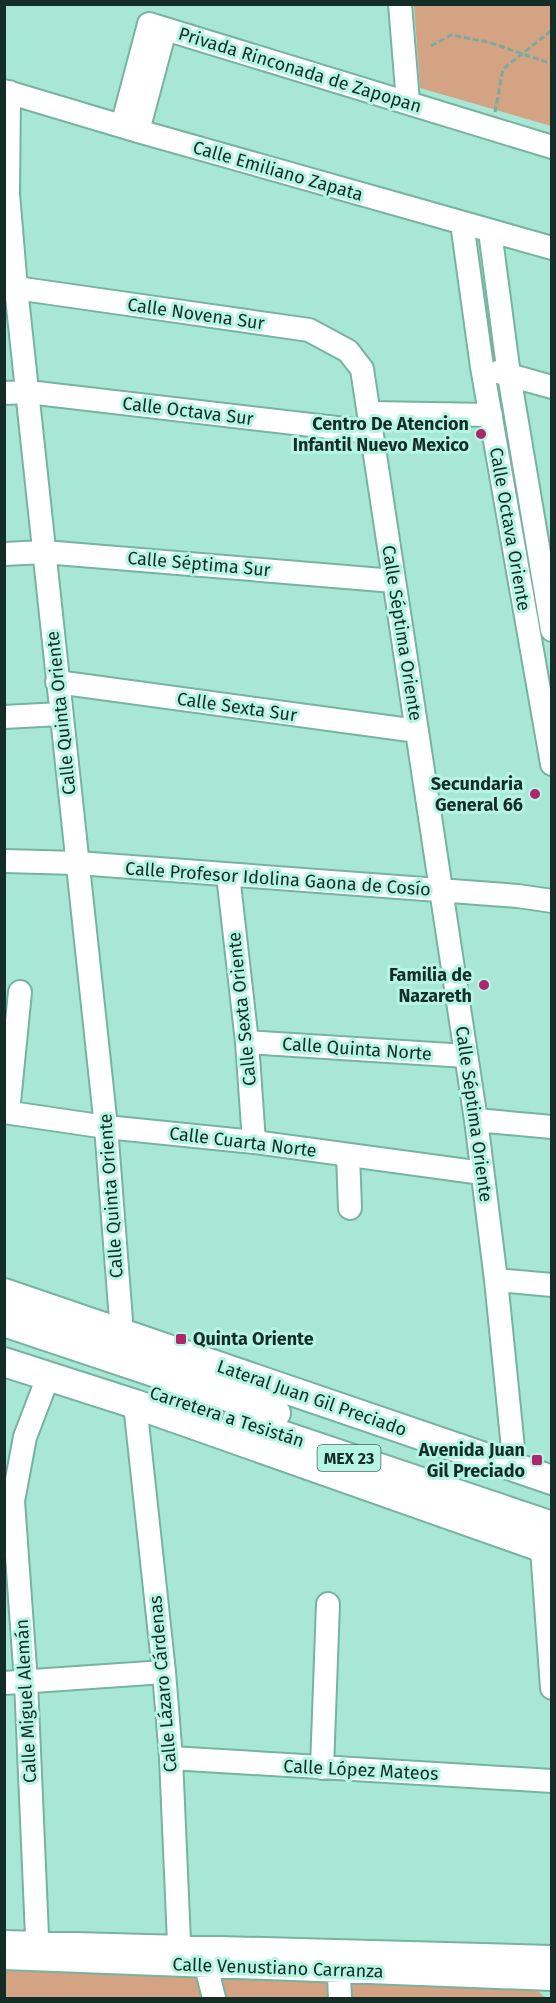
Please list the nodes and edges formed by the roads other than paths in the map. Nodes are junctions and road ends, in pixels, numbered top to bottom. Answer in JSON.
{"nodes":[{"id":1,"x":400,"y":4,"type":"edge"},
{"id":2,"x":7,"y":91,"type":"edge"},
{"id":3,"x":408,"y":102,"type":"junction"},
{"id":4,"x":130,"y":129,"type":"junction"},
{"id":5,"x":552,"y":147,"type":"edge"},
{"id":6,"x":6,"y":193,"type":"edge"},
{"id":7,"x":462,"y":223,"type":"junction"},
{"id":8,"x":490,"y":231,"type":"junction"},
{"id":9,"x":552,"y":248,"type":"edge"},
{"id":10,"x":16,"y":288,"type":"junction"},
{"id":11,"x":482,"y":367,"type":"junction"},
{"id":12,"x":362,"y":369,"type":"joint"},
{"id":13,"x":509,"y":375,"type":"junction"},
{"id":14,"x":552,"y":387,"type":"edge"},
{"id":15,"x":28,"y":392,"type":"junction"},
{"id":16,"x":4,"y":393,"type":"edge"},
{"id":17,"x":490,"y":415,"type":"junction"},
{"id":18,"x":370,"y":423,"type":"junction"},
{"id":19,"x":508,"y":518,"type":"junction"},
{"id":20,"x":543,"y":527,"type":"edge"},
{"id":21,"x":44,"y":552,"type":"junction"},
{"id":22,"x":4,"y":554,"type":"edge"},
{"id":23,"x":394,"y":581,"type":"junction"},
{"id":24,"x":552,"y":630,"type":"edge"},
{"id":25,"x":543,"y":664,"type":"edge"},
{"id":26,"x":57,"y":682,"type":"junction"},
{"id":27,"x":60,"y":714,"type":"junction"},
{"id":28,"x":4,"y":717,"type":"edge"},
{"id":29,"x":417,"y":731,"type":"junction"},
{"id":30,"x":552,"y":764,"type":"edge"},
{"id":31,"x":4,"y":861,"type":"edge"},
{"id":32,"x":78,"y":863,"type":"junction"},
{"id":33,"x":228,"y":876,"type":"junction"},
{"id":34,"x":441,"y":891,"type":"junction"},
{"id":35,"x":552,"y":901,"type":"edge"},
{"id":36,"x":21,"y":992,"type":"dead end"},
{"id":37,"x":247,"y":1042,"type":"junction"},
{"id":38,"x":466,"y":1056,"type":"junction"},
{"id":39,"x":6,"y":1112,"type":"edge"},
{"id":40,"x":476,"y":1120,"type":"junction"},
{"id":41,"x":106,"y":1127,"type":"junction"},
{"id":42,"x":552,"y":1127,"type":"edge"},
{"id":43,"x":254,"y":1142,"type":"junction"},
{"id":44,"x":348,"y":1155,"type":"junction"},
{"id":45,"x":482,"y":1173,"type":"junction"},
{"id":46,"x":350,"y":1208,"type":"dead end"},
{"id":47,"x":496,"y":1280,"type":"junction"},
{"id":48,"x":552,"y":1285,"type":"edge"},
{"id":49,"x":4,"y":1293,"type":"edge"},
{"id":50,"x":4,"y":1322,"type":"edge"},
{"id":51,"x":122,"y":1333,"type":"junction"},
{"id":52,"x":4,"y":1342,"type":"edge"},
{"id":53,"x":4,"y":1362,"type":"edge"},
{"id":54,"x":48,"y":1377,"type":"junction"},
{"id":55,"x":135,"y":1404,"type":"junction"},
{"id":56,"x":515,"y":1468,"type":"junction"},
{"id":57,"x":552,"y":1480,"type":"edge"},
{"id":58,"x":552,"y":1505,"type":"edge"},
{"id":59,"x":548,"y":1542,"type":"edge"},
{"id":60,"x":328,"y":1604,"type":"dead end"},
{"id":61,"x":164,"y":1672,"type":"junction"},
{"id":62,"x":551,"y":1677,"type":"edge"},
{"id":63,"x":15,"y":1683,"type":"edge"},
{"id":64,"x":171,"y":1758,"type":"junction"},
{"id":65,"x":322,"y":1768,"type":"junction"},
{"id":66,"x":552,"y":1781,"type":"edge"},
{"id":67,"x":4,"y":1942,"type":"edge"},
{"id":68,"x":37,"y":1951,"type":"junction"},
{"id":69,"x":180,"y":1956,"type":"junction"},
{"id":70,"x":552,"y":1957,"type":"edge"},
{"id":71,"x":4,"y":1958,"type":"edge"},
{"id":72,"x":338,"y":1961,"type":"junction"},
{"id":73,"x":206,"y":1966,"type":"junction"},
{"id":74,"x":552,"y":1979,"type":"edge"},
{"id":75,"x":214,"y":1998,"type":"edge"},
{"id":76,"x":340,"y":1998,"type":"edge"}],
"edges":[{"from":1,"to":3,"type":"street"},
{"from":2,"to":4,"type":"street","name":"Calle Emiliano Zapata"},
{"from":2,"to":6,"type":"street","name":"Calle Quinta Oriente"},
{"from":3,"to":4,"type":"street","name":"Privada Rinconada de Zapopan"},
{"from":3,"to":5,"type":"street","name":"Privada Rinconada de Zapopan"},
{"from":4,"to":7,"type":"street","name":"Calle Emiliano Zapata"},
{"from":6,"to":10,"type":"street","name":"Calle Quinta Oriente"},
{"from":7,"to":8,"type":"street","name":"Calle Emiliano Zapata"},
{"from":7,"to":11,"type":"street","name":"Calle Octava Oriente"},
{"from":8,"to":9,"type":"street","name":"Calle Emiliano Zapata"},
{"from":8,"to":13,"type":"street","name":"Calle Octava Oriente"},
{"from":10,"to":12,"type":"street","name":"Calle Novena Sur"},
{"from":10,"to":15,"type":"street","name":"Calle Quinta Oriente"},
{"from":11,"to":13,"type":"street"},
{"from":11,"to":17,"type":"street","name":"Calle Octava Oriente"},
{"from":12,"to":18,"type":"street","name":"Calle Séptima Oriente"},
{"from":13,"to":14,"type":"street"},
{"from":13,"to":20,"type":"street","name":"Calle Octava Oriente"},
{"from":15,"to":16,"type":"street","name":"Calle Octava Sur"},
{"from":15,"to":18,"type":"street","name":"Calle Octava Sur"},
{"from":15,"to":21,"type":"street","name":"Calle Quinta Oriente"},
{"from":17,"to":18,"type":"street"},
{"from":17,"to":19,"type":"street","name":"Calle Octava Oriente"},
{"from":18,"to":23,"type":"street","name":"Calle Séptima Oriente"},
{"from":19,"to":20,"type":"street"},
{"from":19,"to":25,"type":"street","name":"Calle Octava Oriente"},
{"from":20,"to":24,"type":"street","name":"Calle Octava Oriente"},
{"from":21,"to":22,"type":"street","name":"Calle Séptima Sur"},
{"from":21,"to":23,"type":"street","name":"Calle Séptima Sur"},
{"from":21,"to":26,"type":"street","name":"Calle Quinta Oriente"},
{"from":23,"to":29,"type":"street","name":"Calle Séptima Oriente"},
{"from":25,"to":30,"type":"street","name":"Calle Octava Oriente"},
{"from":26,"to":27,"type":"street","name":"Calle Quinta Oriente"},
{"from":26,"to":29,"type":"street","name":"Calle Sexta Sur"},
{"from":27,"to":28,"type":"street"},
{"from":27,"to":32,"type":"street","name":"Calle Quinta Oriente"},
{"from":29,"to":34,"type":"street","name":"Calle Séptima Oriente"},
{"from":31,"to":32,"type":"street","name":"Calle Profesor Idolina Gaona de Cosío"},
{"from":32,"to":33,"type":"street","name":"Calle Profesor Idolina Gaona de Cosío"},
{"from":32,"to":41,"type":"street","name":"Calle Quinta Oriente"},
{"from":33,"to":34,"type":"street","name":"Calle Profesor Idolina Gaona de Cosío"},
{"from":33,"to":37,"type":"street","name":"Calle Sexta Oriente"},
{"from":34,"to":35,"type":"street","name":"Calle Profesor Idolina Gaona de Cosío"},
{"from":34,"to":38,"type":"street","name":"Calle Séptima Oriente"},
{"from":36,"to":39,"type":"street"},
{"from":37,"to":38,"type":"street","name":"Calle Quinta Norte"},
{"from":37,"to":43,"type":"street","name":"Calle Sexta Oriente"},
{"from":38,"to":40,"type":"street","name":"Calle Séptima Oriente"},
{"from":39,"to":41,"type":"street","name":"Calle Cuarta Norte"},
{"from":40,"to":42,"type":"street"},
{"from":40,"to":45,"type":"street","name":"Calle Séptima Oriente"},
{"from":41,"to":43,"type":"street","name":"Calle Cuarta Norte"},
{"from":41,"to":51,"type":"street","name":"Calle Quinta Oriente"},
{"from":43,"to":44,"type":"street","name":"Calle Cuarta Norte"},
{"from":44,"to":45,"type":"street","name":"Calle Cuarta Norte"},
{"from":44,"to":46,"type":"street"},
{"from":45,"to":47,"type":"street","name":"Calle Séptima Oriente"},
{"from":47,"to":48,"type":"street"},
{"from":47,"to":56,"type":"street","name":"Calle Séptima Oriente"},
{"from":49,"to":51,"type":"main road","name":"Lateral Juan Gil Preciado"},
{"from":50,"to":58,"type":"main road","name":"Carretera a Tesistán","number":"MEX 23"},
{"from":51,"to":56,"type":"main road","name":"Lateral Juan Gil Preciado"},
{"from":52,"to":59,"type":"main road","name":"Carretera a Tesistán","number":"MEX 23"},
{"from":53,"to":54,"type":"main road"},
{"from":54,"to":55,"type":"main road"},
{"from":54,"to":63,"type":"street","name":"Calle Miguel Alemán"},
{"from":55,"to":59,"type":"main road"},
{"from":55,"to":61,"type":"street","name":"Calle Lázaro Cárdenas"},
{"from":56,"to":57,"type":"main road","name":"Lateral Juan Gil Preciado"},
{"from":59,"to":62,"type":"street"},
{"from":60,"to":65,"type":"street"},
{"from":61,"to":63,"type":"street"},
{"from":61,"to":64,"type":"street","name":"Calle Lázaro Cárdenas"},
{"from":63,"to":68,"type":"street","name":"Calle Miguel Alemán"},
{"from":64,"to":65,"type":"street","name":"Calle López Mateos"},
{"from":64,"to":69,"type":"street","name":"Calle Lázaro Cárdenas"},
{"from":65,"to":66,"type":"street","name":"Calle López Mateos"},
{"from":67,"to":68,"type":"street","name":"Calle Venustiano Carranza"},
{"from":68,"to":69,"type":"street","name":"Calle Venustiano Carranza"},
{"from":68,"to":71,"type":"street","name":"Calle Venustiano Carranza"},
{"from":69,"to":72,"type":"street","name":"Calle Venustiano Carranza"},
{"from":69,"to":73,"type":"street","name":"Calle Venustiano Carranza"},
{"from":70,"to":72,"type":"street","name":"Calle Venustiano Carranza"},
{"from":72,"to":73,"type":"street","name":"Calle Venustiano Carranza"},
{"from":72,"to":74,"type":"street","name":"Calle Venustiano Carranza"},
{"from":72,"to":76,"type":"street"},
{"from":73,"to":75,"type":"street"}]}
